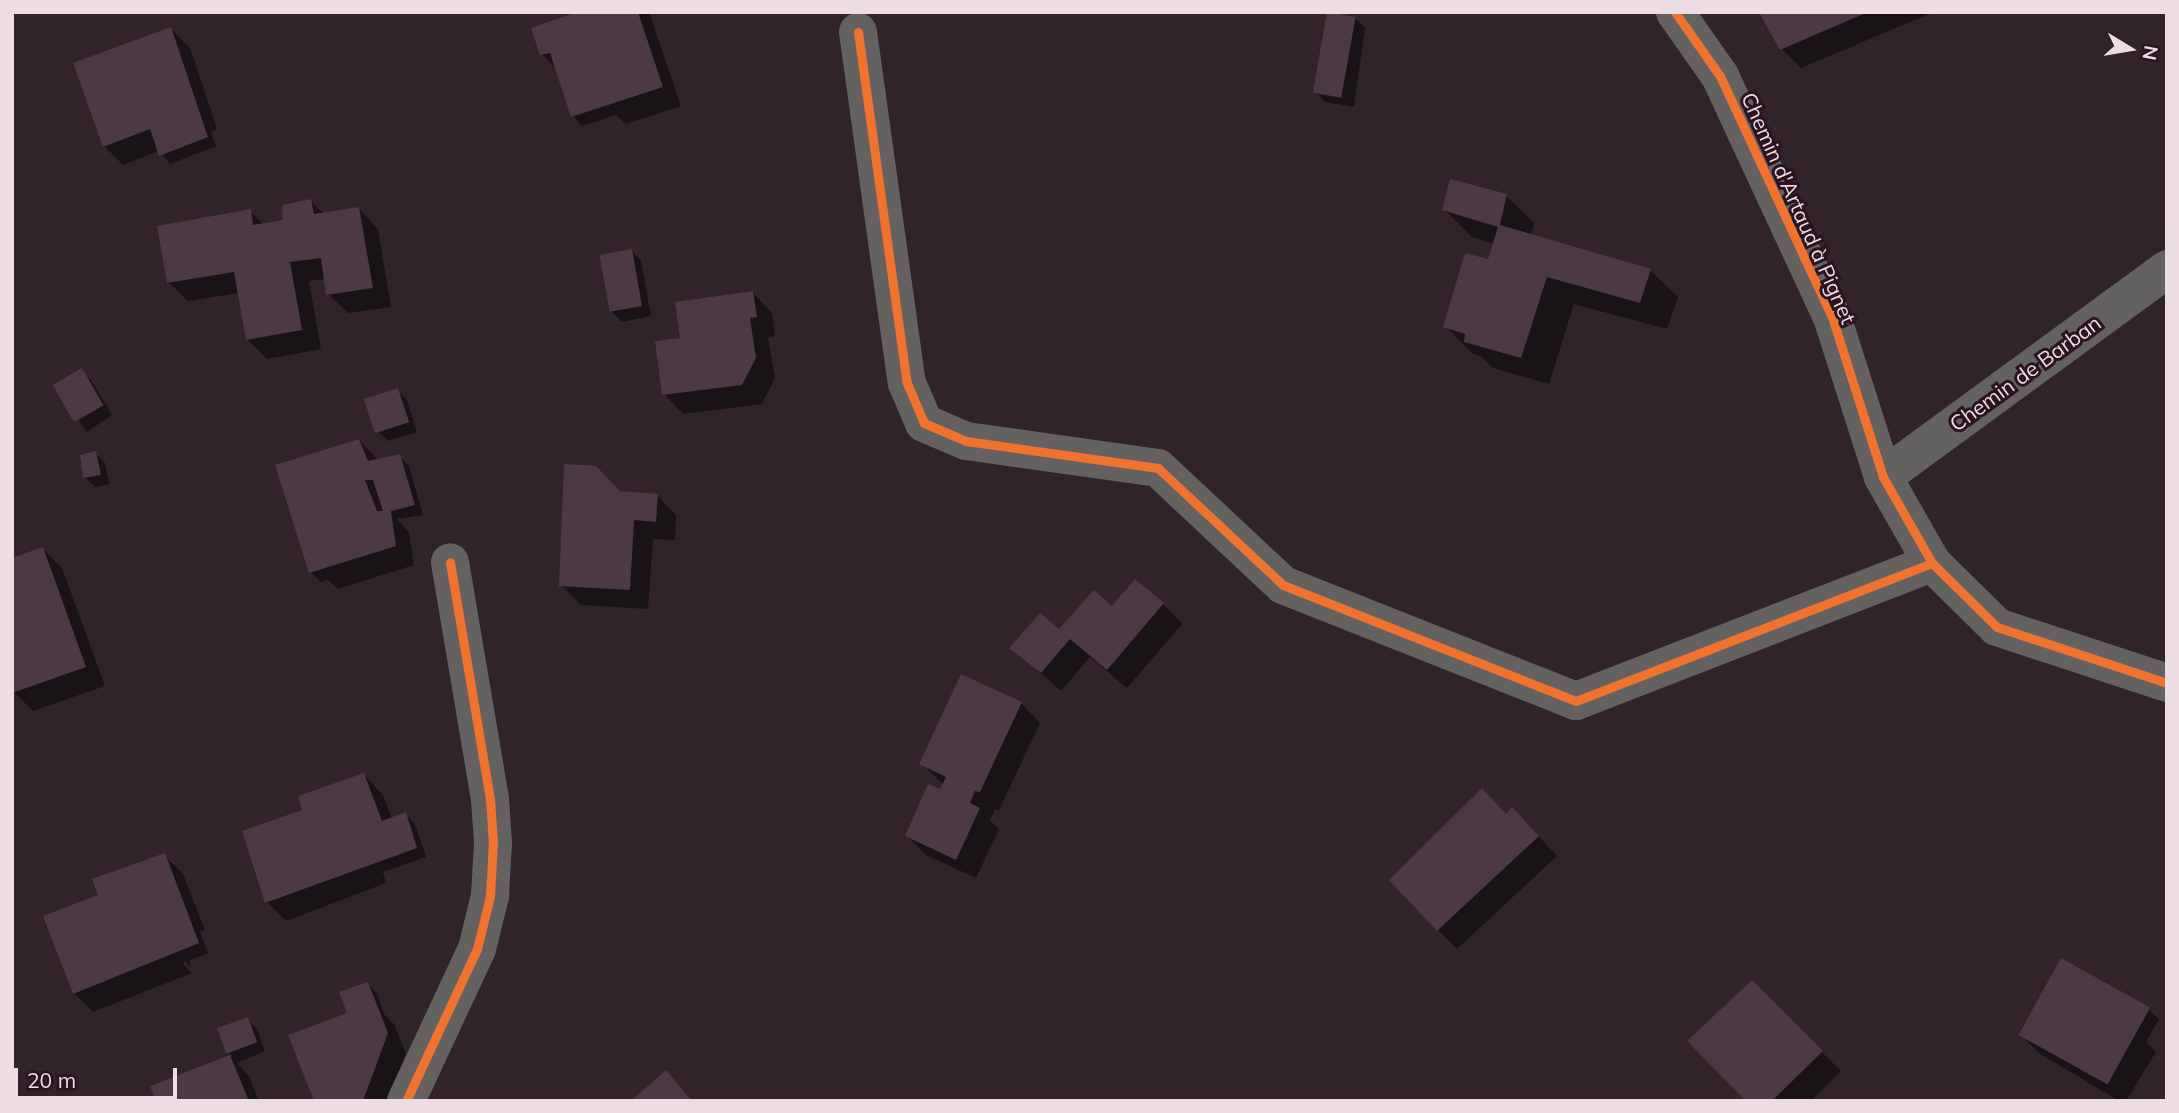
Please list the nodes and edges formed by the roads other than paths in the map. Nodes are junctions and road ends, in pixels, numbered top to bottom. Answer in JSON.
{"nodes":[{"id":1,"x":1675,"y":12,"type":"edge"},
{"id":2,"x":858,"y":32,"type":"dead end"},
{"id":3,"x":2167,"y":269,"type":"edge"},
{"id":4,"x":1883,"y":477,"type":"junction"},
{"id":5,"x":450,"y":562,"type":"dead end"},
{"id":6,"x":1931,"y":563,"type":"junction"},
{"id":7,"x":2167,"y":683,"type":"edge"},
{"id":8,"x":406,"y":1101,"type":"edge"}],
"edges":[{"from":1,"to":4,"type":"street","name":"Chemin d'Artaud à Pignet"},
{"from":2,"to":6,"type":"street"},
{"from":3,"to":4,"type":"street","name":"Chemin de Barban"},
{"from":4,"to":6,"type":"street","name":"Chemin d'Artaud à Pignet"},
{"from":5,"to":8,"type":"street"},
{"from":6,"to":7,"type":"street","name":"Chemin d'Artaud à Pignet"}]}
